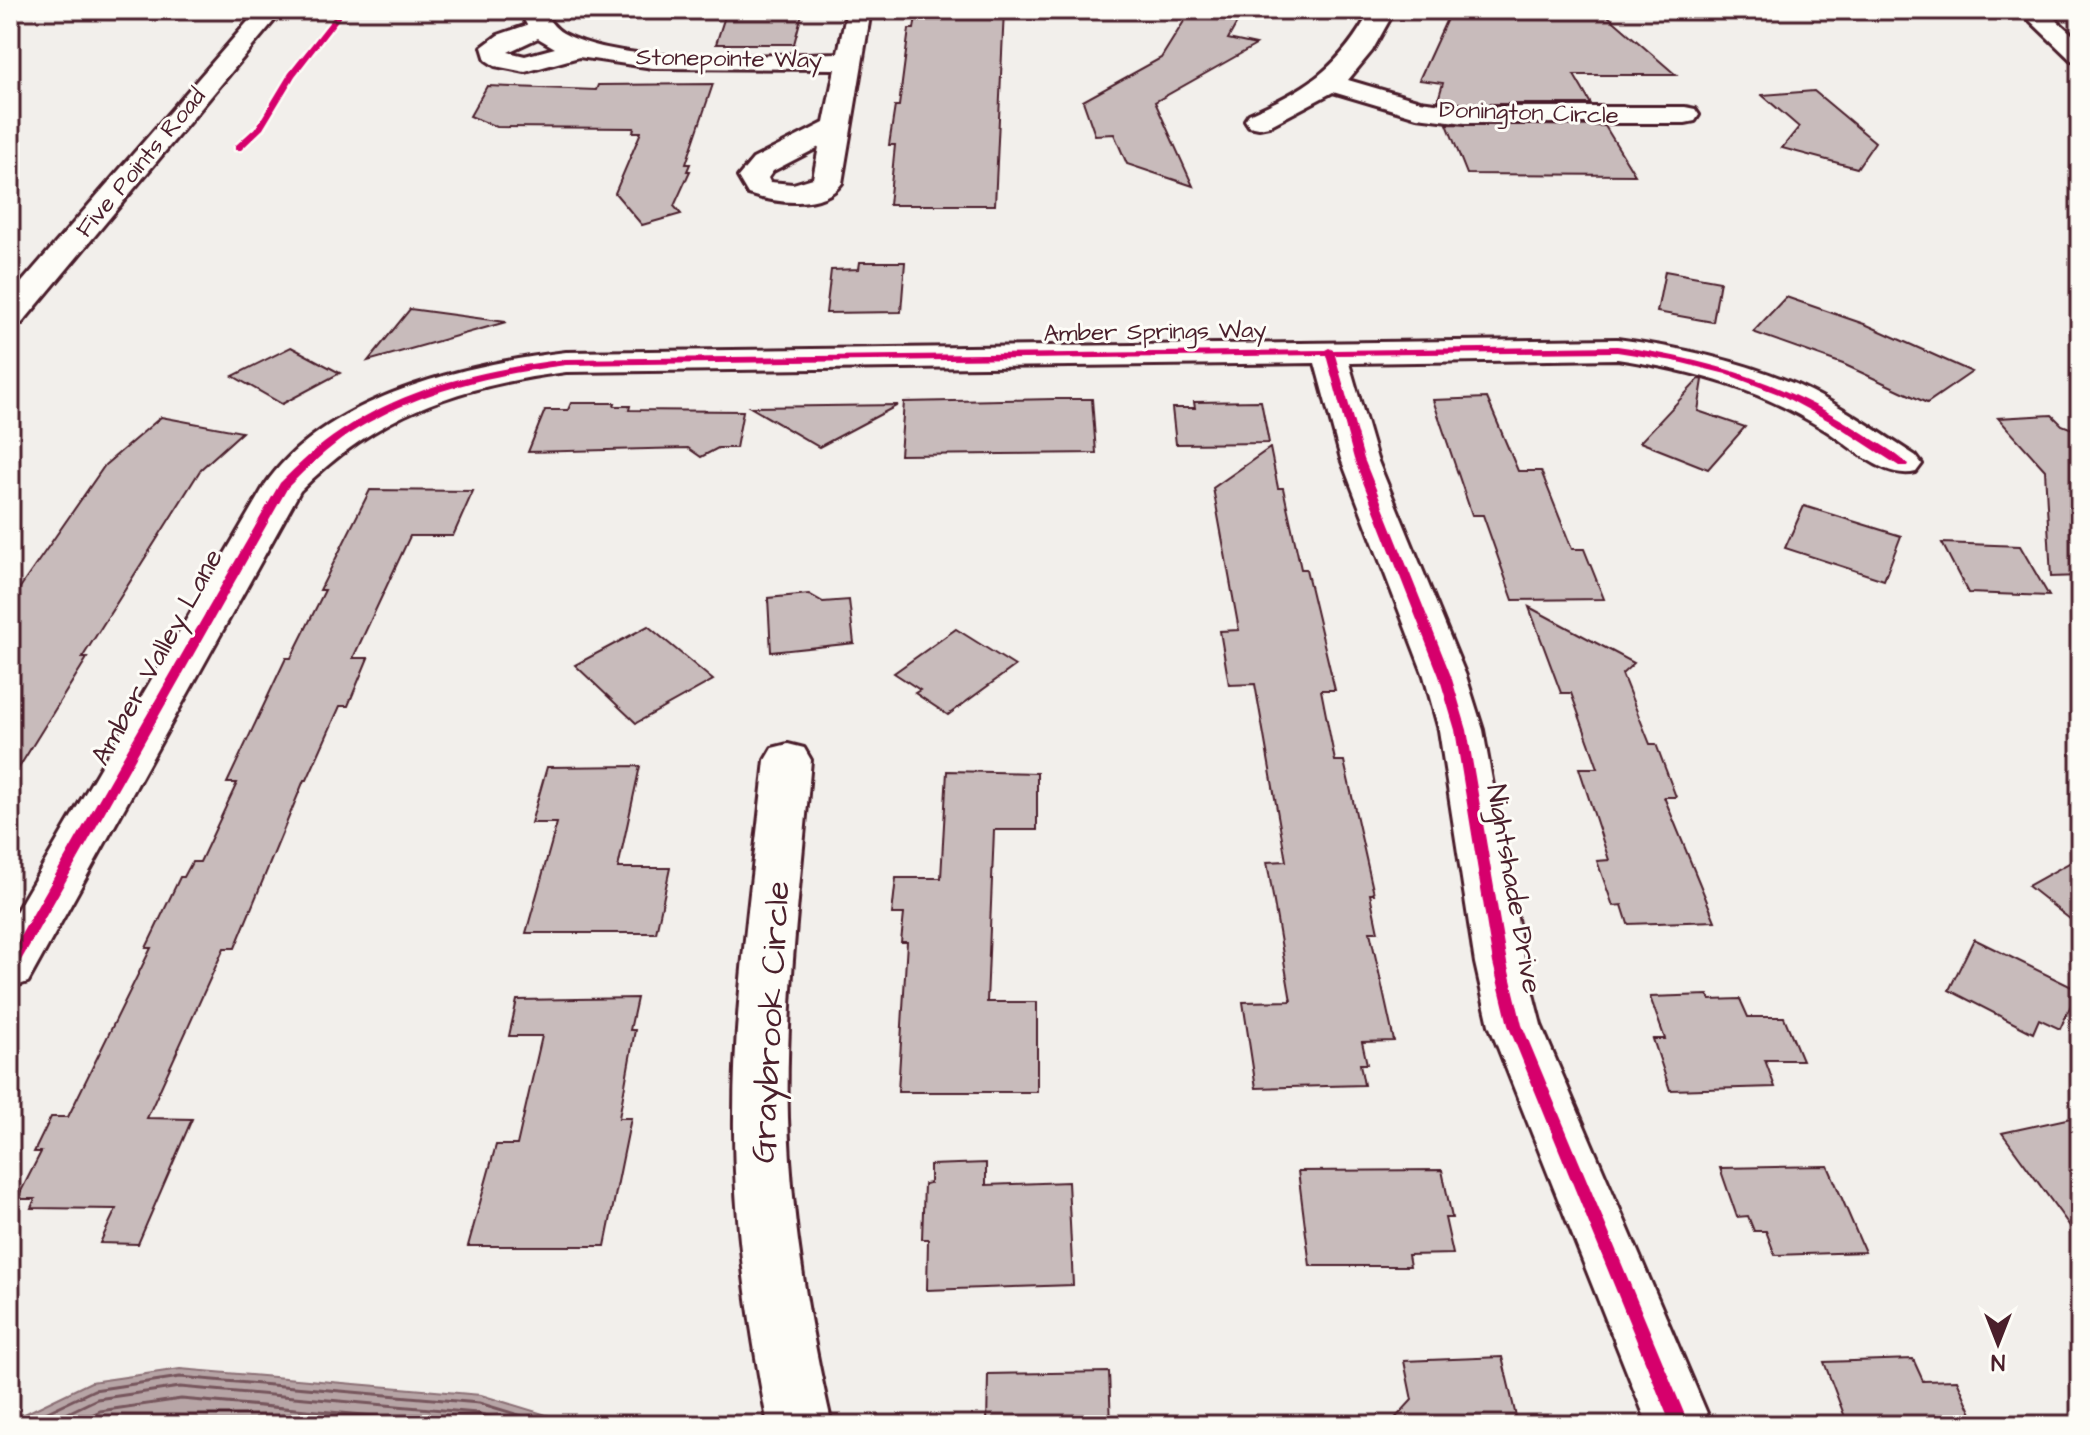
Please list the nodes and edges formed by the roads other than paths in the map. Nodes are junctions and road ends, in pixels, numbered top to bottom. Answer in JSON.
{"nodes":[{"id":1,"x":271,"y":10,"type":"edge"},
{"id":2,"x":859,"y":10,"type":"edge"},
{"id":3,"x":1383,"y":10,"type":"edge"},
{"id":4,"x":2031,"y":10,"type":"edge"},
{"id":5,"x":536,"y":19,"type":"edge"},
{"id":6,"x":578,"y":48,"type":"junction"},
{"id":7,"x":2080,"y":55,"type":"edge"},
{"id":8,"x":849,"y":61,"type":"junction"},
{"id":9,"x":1330,"y":83,"type":"junction"},
{"id":10,"x":1685,"y":115,"type":"dead end"},
{"id":11,"x":1259,"y":120,"type":"dead end"},
{"id":12,"x":837,"y":127,"type":"dead end"},
{"id":13,"x":10,"y":316,"type":"edge"},
{"id":14,"x":1329,"y":351,"type":"junction"},
{"id":15,"x":388,"y":407,"type":"joint"},
{"id":16,"x":1903,"y":464,"type":"dead end"},
{"id":17,"x":788,"y":760,"type":"dead end"},
{"id":18,"x":10,"y":967,"type":"edge"},
{"id":19,"x":800,"y":1425,"type":"edge"},
{"id":20,"x":1680,"y":1425,"type":"edge"}],
"edges":[{"from":1,"to":13,"type":"street","name":"Five Points Road"},
{"from":2,"to":8,"type":"street"},
{"from":3,"to":9,"type":"street"},
{"from":4,"to":7,"type":"street"},
{"from":5,"to":6,"type":"street","name":"Stonepointe Way"},
{"from":5,"to":6,"type":"street"},
{"from":6,"to":8,"type":"street","name":"Stonepointe Way"},
{"from":8,"to":12,"type":"street"},
{"from":9,"to":10,"type":"street","name":"Donington Circle"},
{"from":9,"to":11,"type":"street"},
{"from":14,"to":15,"type":"street","name":"Amber Springs Way"},
{"from":14,"to":16,"type":"street","name":"Amber Springs Way"},
{"from":14,"to":20,"type":"street","name":"Nightshade Drive"},
{"from":15,"to":18,"type":"street","name":"Amber Valley Lane"},
{"from":17,"to":19,"type":"street","name":"Graybrook Circle"}]}
